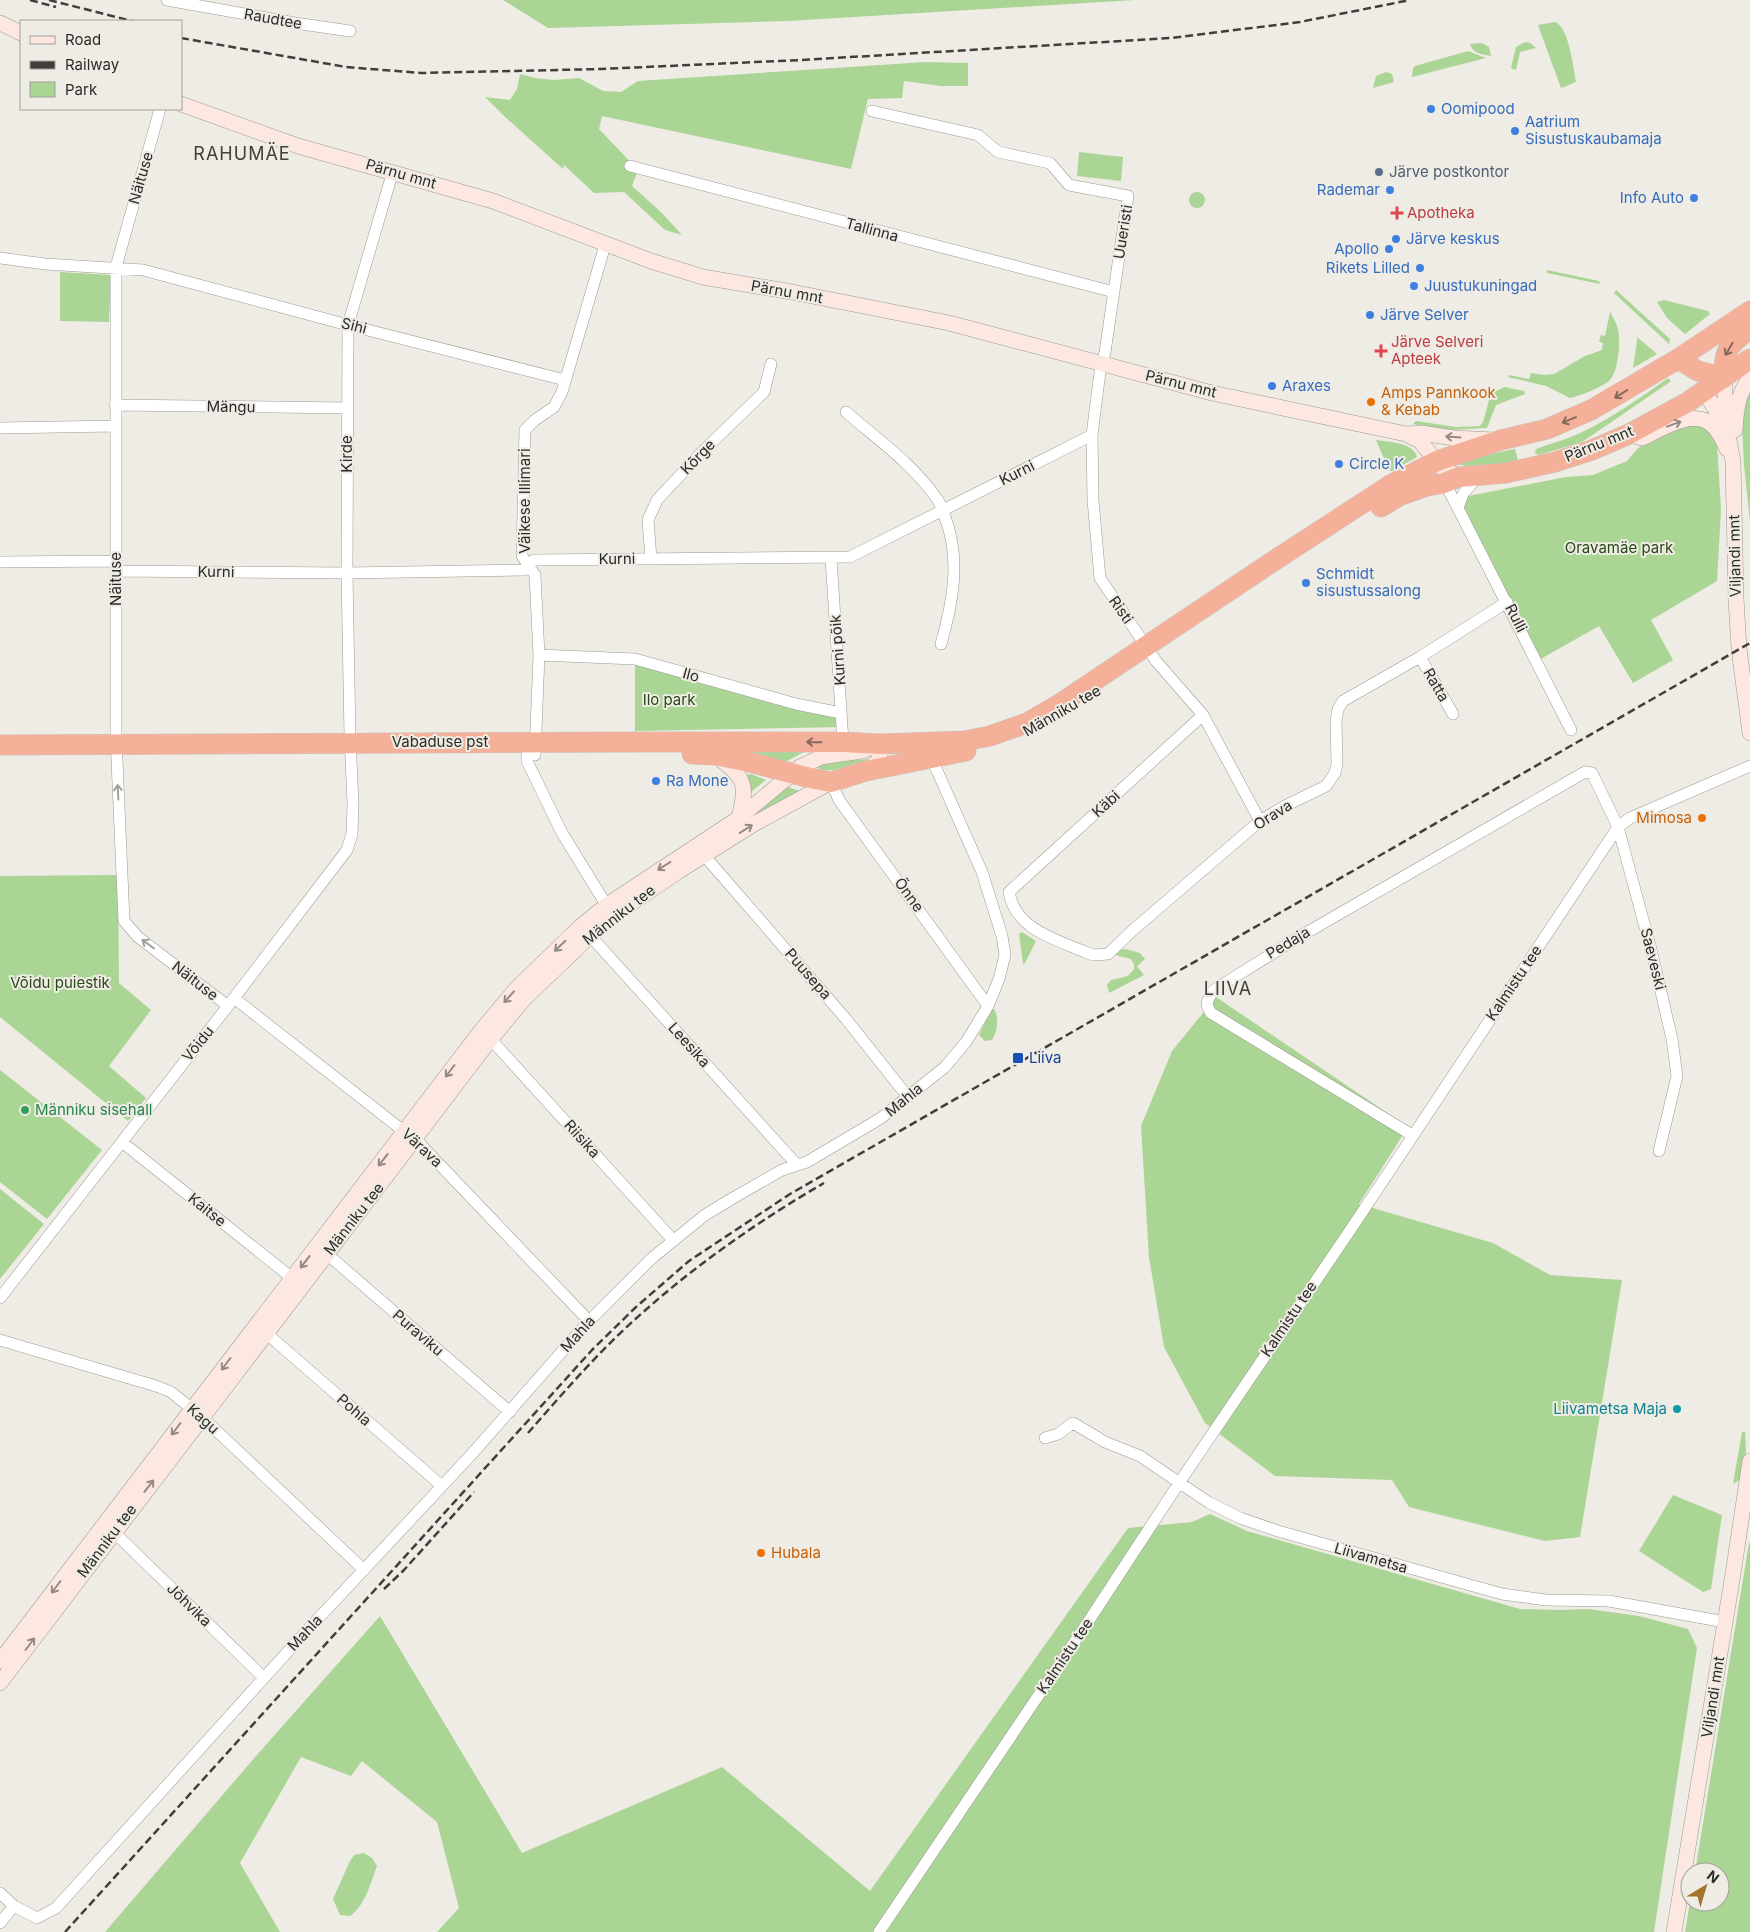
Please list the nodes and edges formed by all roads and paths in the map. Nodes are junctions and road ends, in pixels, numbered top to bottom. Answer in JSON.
{"nodes":[{"id":1,"x":167,"y":0,"type":"edge"},
{"id":2,"x":0,"y":23,"type":"edge"},
{"id":3,"x":350,"y":31,"type":"dead end"},
{"id":4,"x":20,"y":33,"type":"edge"},
{"id":5,"x":182,"y":104,"type":"edge"},
{"id":6,"x":160,"y":110,"type":"edge"},
{"id":7,"x":872,"y":111,"type":"dead end"},
{"id":8,"x":630,"y":166,"type":"dead end"},
{"id":9,"x":393,"y":171,"type":"junction"},
{"id":10,"x":606,"y":242,"type":"junction"},
{"id":11,"x":0,"y":258,"type":"edge"},
{"id":12,"x":116,"y":267,"type":"junction"},
{"id":13,"x":1114,"y":292,"type":"junction"},
{"id":14,"x":1750,"y":311,"type":"edge"},
{"id":15,"x":348,"y":325,"type":"junction"},
{"id":16,"x":1750,"y":329,"type":"edge"},
{"id":17,"x":1678,"y":359,"type":"junction"},
{"id":18,"x":1750,"y":359,"type":"edge"},
{"id":19,"x":771,"y":364,"type":"dead end"},
{"id":20,"x":1102,"y":364,"type":"junction"},
{"id":21,"x":1724,"y":378,"type":"junction"},
{"id":22,"x":1750,"y":378,"type":"edge"},
{"id":23,"x":565,"y":380,"type":"junction"},
{"id":24,"x":1705,"y":392,"type":"junction"},
{"id":25,"x":115,"y":405,"type":"junction"},
{"id":26,"x":347,"y":408,"type":"junction"},
{"id":27,"x":846,"y":412,"type":"dead end"},
{"id":28,"x":115,"y":426,"type":"junction"},
{"id":29,"x":0,"y":428,"type":"edge"},
{"id":30,"x":1546,"y":429,"type":"junction"},
{"id":31,"x":1727,"y":430,"type":"junction"},
{"id":32,"x":1406,"y":434,"type":"junction"},
{"id":33,"x":1629,"y":434,"type":"junction"},
{"id":34,"x":1092,"y":435,"type":"junction"},
{"id":35,"x":1501,"y":440,"type":"junction"},
{"id":36,"x":1733,"y":461,"type":"junction"},
{"id":37,"x":1539,"y":466,"type":"junction"},
{"id":38,"x":1452,"y":473,"type":"junction"},
{"id":39,"x":1458,"y":508,"type":"junction"},
{"id":40,"x":943,"y":511,"type":"junction"},
{"id":41,"x":831,"y":558,"type":"junction"},
{"id":42,"x":651,"y":559,"type":"junction"},
{"id":43,"x":0,"y":562,"type":"edge"},
{"id":44,"x":116,"y":566,"type":"junction"},
{"id":45,"x":528,"y":566,"type":"junction"},
{"id":46,"x":347,"y":573,"type":"junction"},
{"id":47,"x":1507,"y":602,"type":"junction"},
{"id":48,"x":941,"y":644,"type":"dead end"},
{"id":49,"x":1150,"y":651,"type":"junction"},
{"id":50,"x":539,"y":655,"type":"junction"},
{"id":51,"x":1420,"y":657,"type":"junction"},
{"id":52,"x":841,"y":713,"type":"junction"},
{"id":53,"x":1452,"y":714,"type":"dead end"},
{"id":54,"x":1203,"y":715,"type":"junction"},
{"id":55,"x":1571,"y":730,"type":"dead end"},
{"id":56,"x":1750,"y":733,"type":"edge"},
{"id":57,"x":843,"y":742,"type":"junction"},
{"id":58,"x":880,"y":744,"type":"junction"},
{"id":59,"x":0,"y":745,"type":"edge"},
{"id":60,"x":351,"y":749,"type":"junction"},
{"id":61,"x":532,"y":750,"type":"junction"},
{"id":62,"x":116,"y":751,"type":"junction"},
{"id":63,"x":714,"y":755,"type":"junction"},
{"id":64,"x":932,"y":757,"type":"junction"},
{"id":65,"x":0,"y":758,"type":"edge"},
{"id":66,"x":1750,"y":766,"type":"edge"},
{"id":67,"x":866,"y":771,"type":"junction"},
{"id":68,"x":791,"y":773,"type":"junction"},
{"id":69,"x":1592,"y":773,"type":"joint"},
{"id":70,"x":832,"y":782,"type":"junction"},
{"id":71,"x":739,"y":818,"type":"junction"},
{"id":72,"x":1260,"y":821,"type":"junction"},
{"id":73,"x":1618,"y":827,"type":"junction"},
{"id":74,"x":705,"y":847,"type":"junction"},
{"id":75,"x":1009,"y":892,"type":"joint"},
{"id":76,"x":610,"y":910,"type":"junction"},
{"id":77,"x":586,"y":931,"type":"junction"},
{"id":78,"x":231,"y":1002,"type":"junction"},
{"id":79,"x":988,"y":1006,"type":"junction"},
{"id":80,"x":490,"y":1040,"type":"junction"},
{"id":81,"x":908,"y":1097,"type":"junction"},
{"id":82,"x":410,"y":1136,"type":"junction"},
{"id":83,"x":1412,"y":1136,"type":"junction"},
{"id":84,"x":122,"y":1142,"type":"junction"},
{"id":85,"x":1659,"y":1151,"type":"dead end"},
{"id":86,"x":797,"y":1165,"type":"junction"},
{"id":87,"x":672,"y":1240,"type":"junction"},
{"id":88,"x":327,"y":1254,"type":"junction"},
{"id":89,"x":292,"y":1278,"type":"junction"},
{"id":90,"x":0,"y":1298,"type":"edge"},
{"id":91,"x":589,"y":1321,"type":"junction"},
{"id":92,"x":266,"y":1333,"type":"junction"},
{"id":93,"x":0,"y":1340,"type":"edge"},
{"id":94,"x":510,"y":1412,"type":"junction"},
{"id":95,"x":197,"y":1413,"type":"junction"},
{"id":96,"x":1045,"y":1438,"type":"dead end"},
{"id":97,"x":1750,"y":1461,"type":"edge"},
{"id":98,"x":1179,"y":1483,"type":"junction"},
{"id":99,"x":442,"y":1486,"type":"junction"},
{"id":100,"x":108,"y":1528,"type":"junction"},
{"id":101,"x":364,"y":1570,"type":"junction"},
{"id":102,"x":1725,"y":1622,"type":"junction"},
{"id":103,"x":0,"y":1661,"type":"edge"},
{"id":104,"x":264,"y":1678,"type":"junction"},
{"id":105,"x":0,"y":1683,"type":"edge"},
{"id":106,"x":0,"y":1893,"type":"edge"},
{"id":107,"x":14,"y":1906,"type":"junction"},
{"id":108,"x":0,"y":1923,"type":"edge"},
{"id":109,"x":879,"y":1932,"type":"edge"},
{"id":110,"x":1674,"y":1932,"type":"edge"}],
"edges":[{"from":1,"to":3,"type":"street","name":"Raudtee"},
{"from":2,"to":4,"type":"main road"},
{"from":5,"to":9,"type":"main road","name":"Pärnu mnt"},
{"from":6,"to":12,"type":"street","name":"Näituse"},
{"from":7,"to":13,"type":"street","name":"Uueristi"},
{"from":8,"to":13,"type":"street","name":"Tallinna"},
{"from":9,"to":10,"type":"main road","name":"Pärnu mnt"},
{"from":9,"to":15,"type":"street","name":"Kirde"},
{"from":10,"to":20,"type":"main road","name":"Pärnu mnt"},
{"from":10,"to":23,"type":"street"},
{"from":11,"to":12,"type":"street","name":"Sihi"},
{"from":12,"to":15,"type":"street","name":"Sihi"},
{"from":12,"to":25,"type":"street","name":"Näituse"},
{"from":13,"to":20,"type":"street","name":"Uueristi"},
{"from":14,"to":17,"type":"highway","name":"Pärnu mnt"},
{"from":15,"to":23,"type":"street","name":"Sihi"},
{"from":15,"to":26,"type":"street","name":"Kirde"},
{"from":16,"to":21,"type":"highway","one_way":true},
{"from":17,"to":21,"type":"highway"},
{"from":17,"to":24,"type":"highway"},
{"from":17,"to":30,"type":"highway","name":"Pärnu mnt","one_way":true},
{"from":18,"to":21,"type":"highway","name":"Pärnu mnt"},
{"from":19,"to":42,"type":"street","name":"Kõrge"},
{"from":20,"to":32,"type":"main road","name":"Pärnu mnt"},
{"from":20,"to":34,"type":"street","name":"Risti"},
{"from":21,"to":24,"type":"highway","name":"Pärnu mnt"},
{"from":21,"to":31,"type":"main road","name":"Viljandi mnt"},
{"from":22,"to":36,"type":"main road"},
{"from":23,"to":45,"type":"street","name":"Väikese Illimari"},
{"from":24,"to":31,"type":"main road"},
{"from":24,"to":33,"type":"highway","name":"Pärnu mnt"},
{"from":25,"to":26,"type":"street","name":"Mängu"},
{"from":25,"to":28,"type":"street","name":"Näituse"},
{"from":26,"to":46,"type":"street","name":"Kirde"},
{"from":27,"to":40,"type":"street"},
{"from":28,"to":29,"type":"street"},
{"from":28,"to":44,"type":"street","name":"Näituse"},
{"from":30,"to":35,"type":"highway","name":"Pärnu mnt"},
{"from":30,"to":37,"type":"highway"},
{"from":31,"to":36,"type":"main road","name":"Viljandi mnt"},
{"from":35,"to":32,"type":"main road","name":"Pärnu mnt","one_way":true},
{"from":32,"to":38,"type":"main road","name":"Pärnu mnt"},
{"from":33,"to":36,"type":"main road","one_way":true},
{"from":33,"to":37,"type":"highway","name":"Pärnu mnt"},
{"from":34,"to":40,"type":"street","name":"Kurni"},
{"from":34,"to":49,"type":"street","name":"Risti"},
{"from":35,"to":38,"type":"highway","name":"Pärnu mnt"},
{"from":36,"to":56,"type":"main road","name":"Viljandi mnt"},
{"from":37,"to":38,"type":"highway","name":"Pärnu mnt"},
{"from":38,"to":39,"type":"street","name":"Rulli"},
{"from":38,"to":39,"type":"street"},
{"from":38,"to":49,"type":"highway","name":"Männiku tee"},
{"from":39,"to":47,"type":"street","name":"Rulli"},
{"from":40,"to":41,"type":"street","name":"Kurni"},
{"from":40,"to":48,"type":"street"},
{"from":41,"to":42,"type":"street","name":"Kurni"},
{"from":41,"to":52,"type":"street","name":"Kurni põik"},
{"from":42,"to":45,"type":"street","name":"Kurni"},
{"from":43,"to":44,"type":"street","name":"Kurni"},
{"from":44,"to":46,"type":"street","name":"Kurni"},
{"from":44,"to":62,"type":"street","name":"Näituse"},
{"from":45,"to":46,"type":"street","name":"Kurni"},
{"from":45,"to":50,"type":"street","name":"Väikese Illimari"},
{"from":46,"to":60,"type":"street","name":"Kirde"},
{"from":47,"to":51,"type":"street","name":"Orava"},
{"from":47,"to":55,"type":"street","name":"Rulli"},
{"from":49,"to":54,"type":"street","name":"Risti"},
{"from":49,"to":58,"type":"highway","name":"Männiku tee"},
{"from":49,"to":64,"type":"highway","name":"Männiku tee"},
{"from":50,"to":52,"type":"street","name":"Ilo"},
{"from":50,"to":61,"type":"street","name":"Väikese Illimari"},
{"from":51,"to":53,"type":"street","name":"Ratta"},
{"from":51,"to":72,"type":"street","name":"Orava"},
{"from":52,"to":57,"type":"street","name":"Kurni põik"},
{"from":54,"to":72,"type":"street","name":"Risti"},
{"from":54,"to":75,"type":"street","name":"Käbi"},
{"from":57,"to":58,"type":"highway","name":"Vabaduse pst"},
{"from":57,"to":61,"type":"highway","name":"Vabaduse pst","one_way":true},
{"from":58,"to":67,"type":"main road"},
{"from":58,"to":68,"type":"main road","name":"Männiku tee"},
{"from":59,"to":62,"type":"highway","name":"Vabaduse pst"},
{"from":60,"to":61,"type":"highway","name":"Vabaduse pst"},
{"from":60,"to":62,"type":"highway","name":"Vabaduse pst"},
{"from":60,"to":78,"type":"street","name":"Võidu"},
{"from":61,"to":63,"type":"highway","name":"Vabaduse pst"},
{"from":61,"to":76,"type":"street"},
{"from":62,"to":65,"type":"highway","name":"Vabaduse pst"},
{"from":78,"to":62,"type":"street","name":"Näituse","one_way":true},
{"from":63,"to":68,"type":"highway","name":"Vabaduse pst"},
{"from":63,"to":71,"type":"main road"},
{"from":64,"to":67,"type":"highway","name":"Männiku tee"},
{"from":64,"to":79,"type":"street","name":"Mahla"},
{"from":66,"to":73,"type":"street","name":"Kalmistu tee"},
{"from":67,"to":70,"type":"highway","name":"Männiku tee"},
{"from":68,"to":70,"type":"highway","name":"Vabaduse pst"},
{"from":68,"to":71,"type":"main road","name":"Männiku tee"},
{"from":69,"to":73,"type":"street","name":"Saeveski"},
{"from":69,"to":83,"type":"street","name":"Pedaja"},
{"from":74,"to":70,"type":"main road","name":"Männiku tee","one_way":true},
{"from":70,"to":79,"type":"street","name":"Õnne"},
{"from":71,"to":74,"type":"main road","name":"Männiku tee"},
{"from":72,"to":75,"type":"street","name":"Orava"},
{"from":73,"to":83,"type":"street","name":"Kalmistu tee"},
{"from":73,"to":85,"type":"street","name":"Saeveski"},
{"from":74,"to":76,"type":"main road","name":"Männiku tee"},
{"from":74,"to":81,"type":"street","name":"Puusepa"},
{"from":76,"to":77,"type":"main road","name":"Männiku tee"},
{"from":77,"to":80,"type":"main road","name":"Männiku tee"},
{"from":77,"to":82,"type":"main road","name":"Männiku tee","one_way":true},
{"from":77,"to":86,"type":"street","name":"Leesika"},
{"from":78,"to":82,"type":"street","name":"Värava"},
{"from":78,"to":84,"type":"street","name":"Võidu"},
{"from":79,"to":81,"type":"street","name":"Mahla"},
{"from":80,"to":82,"type":"main road","name":"Männiku tee"},
{"from":80,"to":87,"type":"street","name":"Riisika"},
{"from":81,"to":86,"type":"street","name":"Mahla"},
{"from":82,"to":88,"type":"main road","name":"Männiku tee"},
{"from":82,"to":89,"type":"main road","name":"Männiku tee","one_way":true},
{"from":82,"to":91,"type":"street","name":"Värava"},
{"from":83,"to":98,"type":"street","name":"Kalmistu tee"},
{"from":84,"to":89,"type":"street","name":"Kaitse"},
{"from":84,"to":90,"type":"street","name":"Võidu"},
{"from":86,"to":87,"type":"street","name":"Mahla"},
{"from":87,"to":91,"type":"street","name":"Mahla"},
{"from":88,"to":92,"type":"main road","name":"Männiku tee"},
{"from":88,"to":94,"type":"street","name":"Puraviku"},
{"from":89,"to":95,"type":"main road","name":"Männiku tee","one_way":true},
{"from":91,"to":94,"type":"street","name":"Mahla"},
{"from":92,"to":95,"type":"main road","name":"Männiku tee"},
{"from":92,"to":99,"type":"street","name":"Pohla"},
{"from":93,"to":95,"type":"street","name":"Kagu"},
{"from":94,"to":99,"type":"street","name":"Mahla"},
{"from":95,"to":100,"type":"main road","name":"Männiku tee"},
{"from":95,"to":101,"type":"street","name":"Kagu"},
{"from":96,"to":98,"type":"street","name":"Liivametsa"},
{"from":97,"to":102,"type":"main road","name":"Viljandi mnt"},
{"from":98,"to":102,"type":"street","name":"Liivametsa"},
{"from":98,"to":109,"type":"street","name":"Kalmistu tee"},
{"from":99,"to":101,"type":"street","name":"Mahla"},
{"from":100,"to":103,"type":"main road","name":"Männiku tee","one_way":true},
{"from":100,"to":104,"type":"street","name":"Jõhvika"},
{"from":105,"to":100,"type":"main road","name":"Männiku tee","one_way":true},
{"from":101,"to":104,"type":"street","name":"Mahla"},
{"from":102,"to":110,"type":"main road","name":"Viljandi mnt"},
{"from":104,"to":107,"type":"street","name":"Mahla"},
{"from":106,"to":107,"type":"street"},
{"from":107,"to":108,"type":"street"}]}
